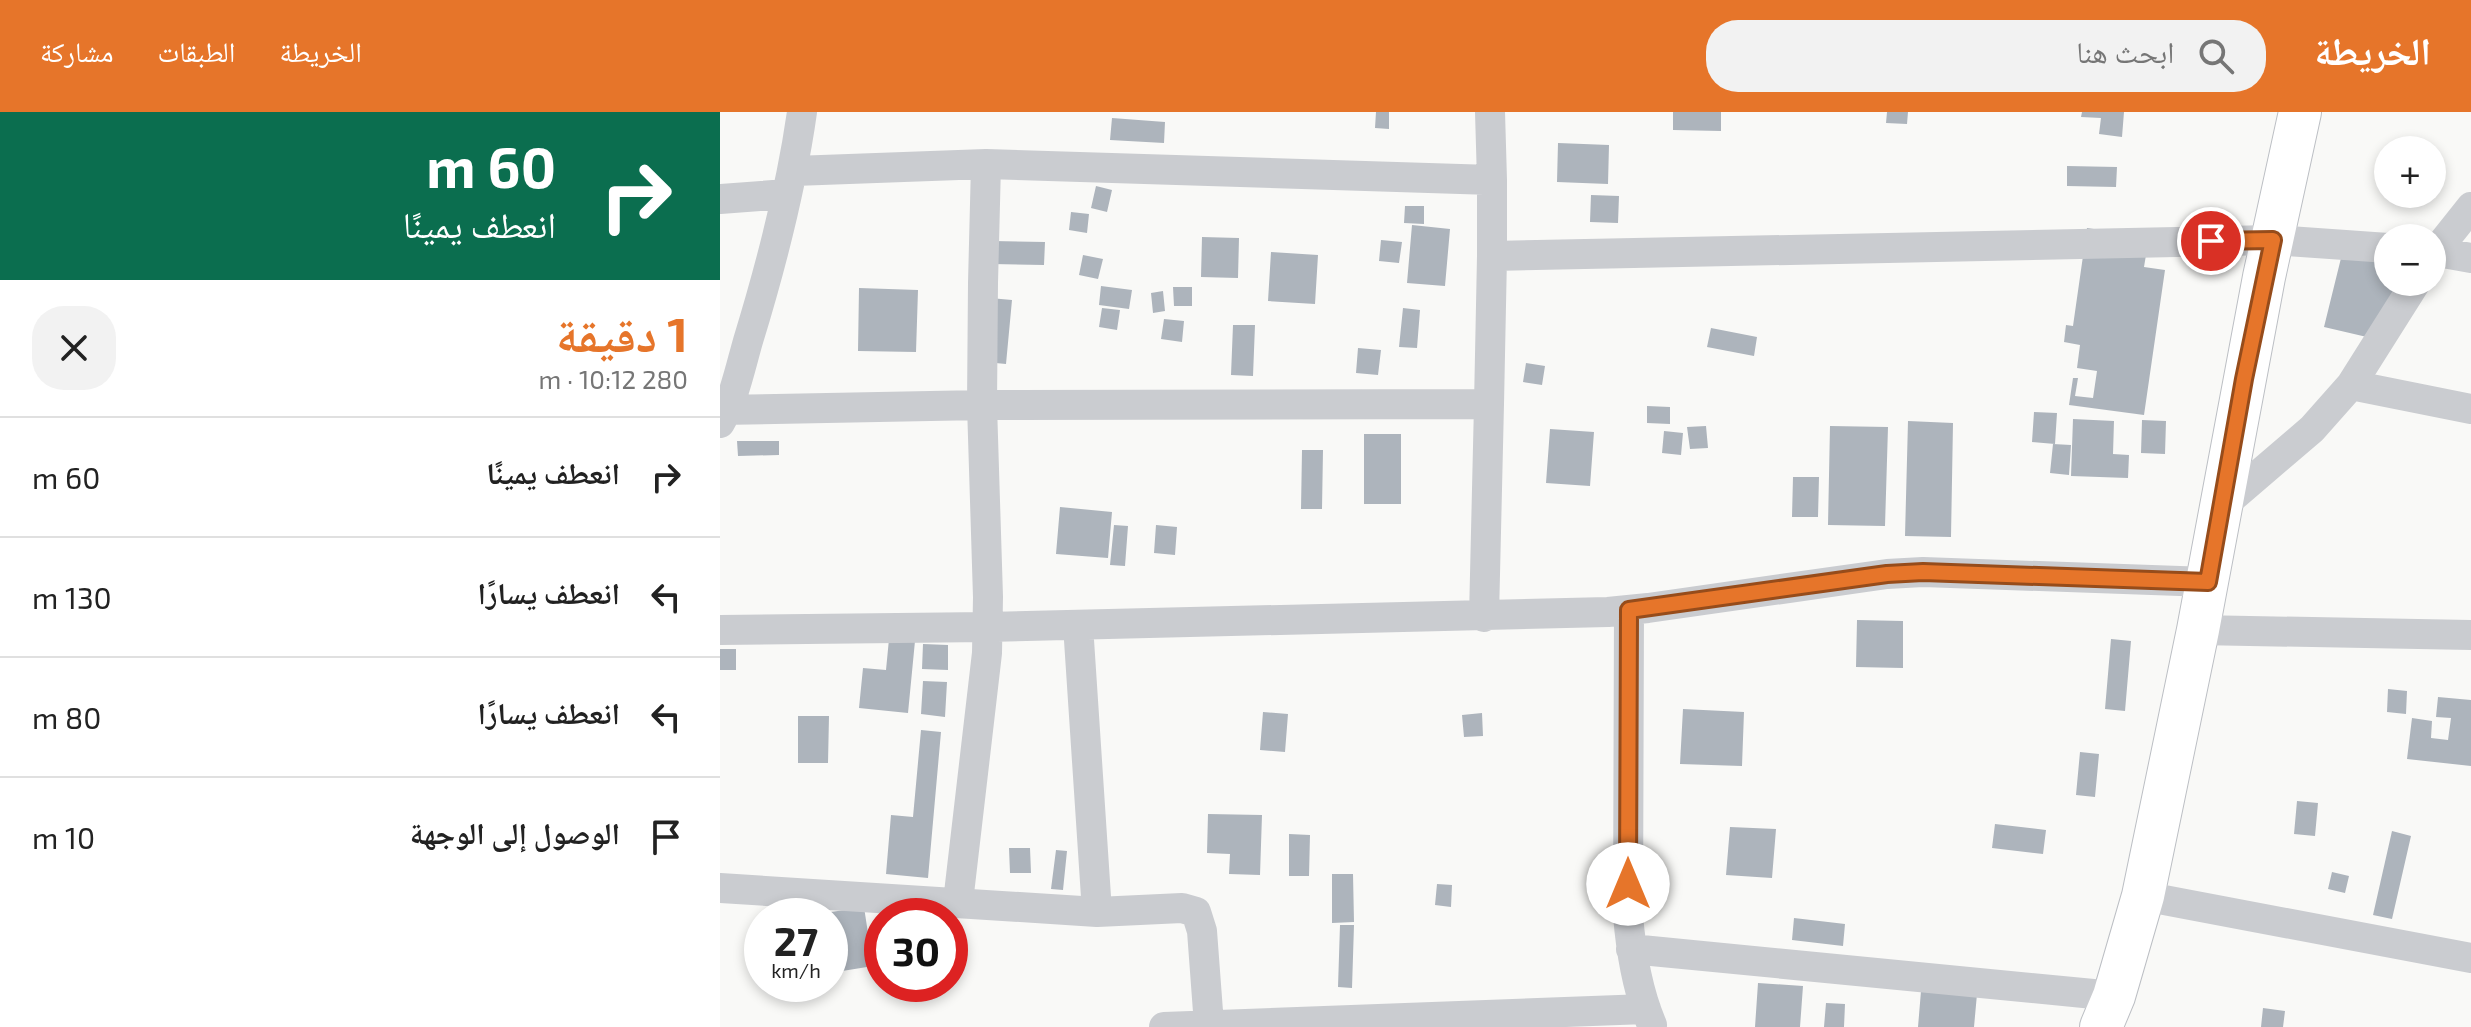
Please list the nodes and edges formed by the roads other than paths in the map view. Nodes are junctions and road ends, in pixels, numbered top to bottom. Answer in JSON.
{"nodes":[{"id":1,"x":802,"y":112,"type":"edge"},
{"id":2,"x":1490,"y":112,"type":"edge"},
{"id":3,"x":2300,"y":112,"type":"edge"},
{"id":4,"x":986,"y":164,"type":"junction"},
{"id":5,"x":1492,"y":180,"type":"junction"},
{"id":6,"x":791,"y":183,"type":"junction"},
{"id":7,"x":720,"y":199,"type":"edge"},
{"id":8,"x":2471,"y":207,"type":"edge"},
{"id":9,"x":2446,"y":237,"type":"edge"},
{"id":10,"x":2273,"y":240,"type":"junction"},
{"id":11,"x":2374,"y":247,"type":"edge"},
{"id":12,"x":2446,"y":255,"type":"edge"},
{"id":13,"x":1492,"y":256,"type":"junction"},
{"id":14,"x":2471,"y":258,"type":"edge"},
{"id":15,"x":2407,"y":296,"type":"edge"},
{"id":16,"x":2351,"y":385,"type":"junction"},
{"id":17,"x":1489,"y":404,"type":"junction"},
{"id":18,"x":982,"y":405,"type":"junction"},
{"id":19,"x":2471,"y":409,"type":"edge"},
{"id":20,"x":723,"y":414,"type":"edge"},
{"id":21,"x":2221,"y":507,"type":"junction"},
{"id":22,"x":2208,"y":582,"type":"junction"},
{"id":23,"x":1629,"y":610,"type":"junction"},
{"id":24,"x":1484,"y":617,"type":"junction"},
{"id":25,"x":1078,"y":625,"type":"junction"},
{"id":26,"x":987,"y":627,"type":"junction"},
{"id":27,"x":720,"y":630,"type":"edge"},
{"id":28,"x":2198,"y":630,"type":"junction"},
{"id":29,"x":2471,"y":635,"type":"edge"},
{"id":30,"x":720,"y":888,"type":"edge"},
{"id":31,"x":2143,"y":896,"type":"junction"},
{"id":32,"x":890,"y":898,"type":"edge"},
{"id":33,"x":958,"y":898,"type":"edge"},
{"id":34,"x":968,"y":903,"type":"edge"},
{"id":35,"x":1097,"y":912,"type":"junction"},
{"id":36,"x":1631,"y":949,"type":"junction"},
{"id":37,"x":2471,"y":958,"type":"edge"},
{"id":38,"x":2108,"y":1012,"type":"edge"},
{"id":39,"x":1650,"y":1018,"type":"edge"},
{"id":40,"x":1387,"y":1023,"type":"edge"},
{"id":41,"x":1209,"y":1025,"type":"edge"},
{"id":42,"x":1164,"y":1027,"type":"edge"}],
"edges":[{"from":1,"to":6,"type":"street"},
{"from":2,"to":5,"type":"street"},
{"from":3,"to":10,"type":"street"},
{"from":4,"to":5,"type":"street"},
{"from":4,"to":6,"type":"street"},
{"from":4,"to":18,"type":"street"},
{"from":5,"to":13,"type":"street"},
{"from":6,"to":7,"type":"street"},
{"from":6,"to":20,"type":"street"},
{"from":8,"to":9,"type":"street"},
{"from":10,"to":11,"type":"street"},
{"from":10,"to":13,"type":"street"},
{"from":10,"to":21,"type":"street"},
{"from":12,"to":14,"type":"street"},
{"from":13,"to":17,"type":"street"},
{"from":15,"to":16,"type":"street"},
{"from":16,"to":19,"type":"street"},
{"from":16,"to":21,"type":"street"},
{"from":17,"to":18,"type":"street"},
{"from":17,"to":24,"type":"street"},
{"from":18,"to":20,"type":"street"},
{"from":18,"to":26,"type":"street"},
{"from":21,"to":22,"type":"street"},
{"from":22,"to":23,"type":"street"},
{"from":22,"to":28,"type":"street"},
{"from":23,"to":24,"type":"street"},
{"from":23,"to":36,"type":"street"},
{"from":24,"to":25,"type":"street"},
{"from":25,"to":26,"type":"street"},
{"from":25,"to":35,"type":"street"},
{"from":26,"to":27,"type":"street"},
{"from":26,"to":33,"type":"street"},
{"from":28,"to":29,"type":"street"},
{"from":28,"to":31,"type":"street"},
{"from":30,"to":32,"type":"street"},
{"from":31,"to":37,"type":"street"},
{"from":31,"to":38,"type":"street"},
{"from":34,"to":35,"type":"street"},
{"from":35,"to":41,"type":"street"},
{"from":36,"to":38,"type":"street"},
{"from":36,"to":39,"type":"street"},
{"from":39,"to":40,"type":"street"},
{"from":40,"to":41,"type":"street"},
{"from":41,"to":42,"type":"street"}]}
